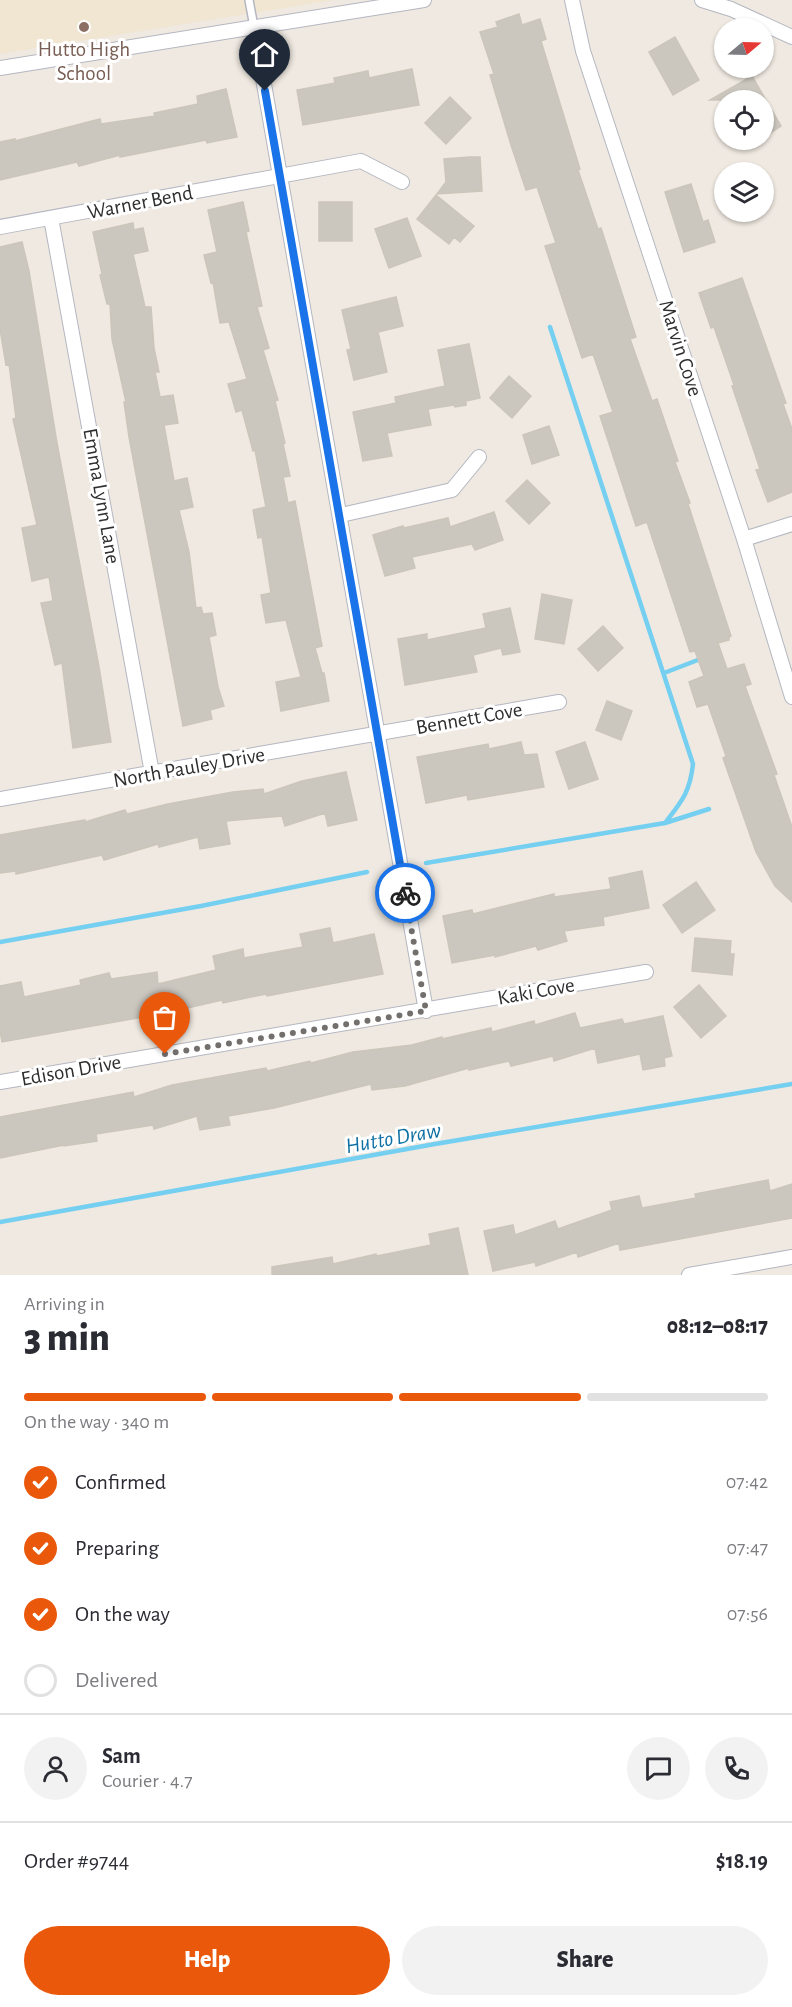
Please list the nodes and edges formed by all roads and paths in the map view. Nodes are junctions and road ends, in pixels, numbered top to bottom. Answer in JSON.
{"nodes":[{"id":1,"x":249,"y":0,"type":"edge"},
{"id":2,"x":424,"y":0,"type":"edge"},
{"id":3,"x":572,"y":0,"type":"edge"},
{"id":4,"x":702,"y":0,"type":"edge"},
{"id":5,"x":254,"y":27,"type":"junction"},
{"id":6,"x":792,"y":38,"type":"edge"},
{"id":7,"x":0,"y":68,"type":"edge"},
{"id":8,"x":279,"y":176,"type":"junction"},
{"id":9,"x":402,"y":182,"type":"dead end"},
{"id":10,"x":51,"y":218,"type":"junction"},
{"id":11,"x":0,"y":227,"type":"edge"},
{"id":12,"x":479,"y":457,"type":"dead end"},
{"id":13,"x":341,"y":515,"type":"junction"},
{"id":14,"x":792,"y":524,"type":"edge"},
{"id":15,"x":744,"y":539,"type":"junction"},
{"id":16,"x":792,"y":697,"type":"edge"},
{"id":17,"x":559,"y":702,"type":"dead end"},
{"id":18,"x":378,"y":735,"type":"junction"},
{"id":19,"x":152,"y":773,"type":"junction"},
{"id":20,"x":0,"y":799,"type":"edge"},
{"id":21,"x":646,"y":972,"type":"dead end"},
{"id":22,"x":426,"y":1011,"type":"junction"},
{"id":23,"x":0,"y":1082,"type":"edge"},
{"id":24,"x":792,"y":1257,"type":"edge"},
{"id":25,"x":689,"y":1275,"type":"edge"}],
"edges":[{"from":1,"to":5,"type":"lane"},
{"from":2,"to":5,"type":"street"},
{"from":3,"to":15,"type":"street","name":"Marvin Cove"},
{"from":4,"to":6,"type":"street"},
{"from":5,"to":7,"type":"street"},
{"from":5,"to":8,"type":"street"},
{"from":8,"to":9,"type":"street","name":"Warner Bend"},
{"from":8,"to":10,"type":"street","name":"Warner Bend"},
{"from":8,"to":13,"type":"street"},
{"from":10,"to":11,"type":"street","name":"Warner Bend"},
{"from":10,"to":19,"type":"street","name":"Emma Lynn Lane"},
{"from":12,"to":13,"type":"street"},
{"from":13,"to":18,"type":"street"},
{"from":14,"to":15,"type":"street"},
{"from":15,"to":16,"type":"street","name":"Marvin Cove"},
{"from":17,"to":18,"type":"street","name":"Bennett Cove"},
{"from":18,"to":19,"type":"street","name":"North Pauley Drive"},
{"from":18,"to":22,"type":"street"},
{"from":19,"to":20,"type":"street","name":"North Pauley Drive"},
{"from":21,"to":22,"type":"street","name":"Kaki Cove"},
{"from":22,"to":23,"type":"street","name":"Edison Drive"},
{"from":24,"to":25,"type":"street"}]}
